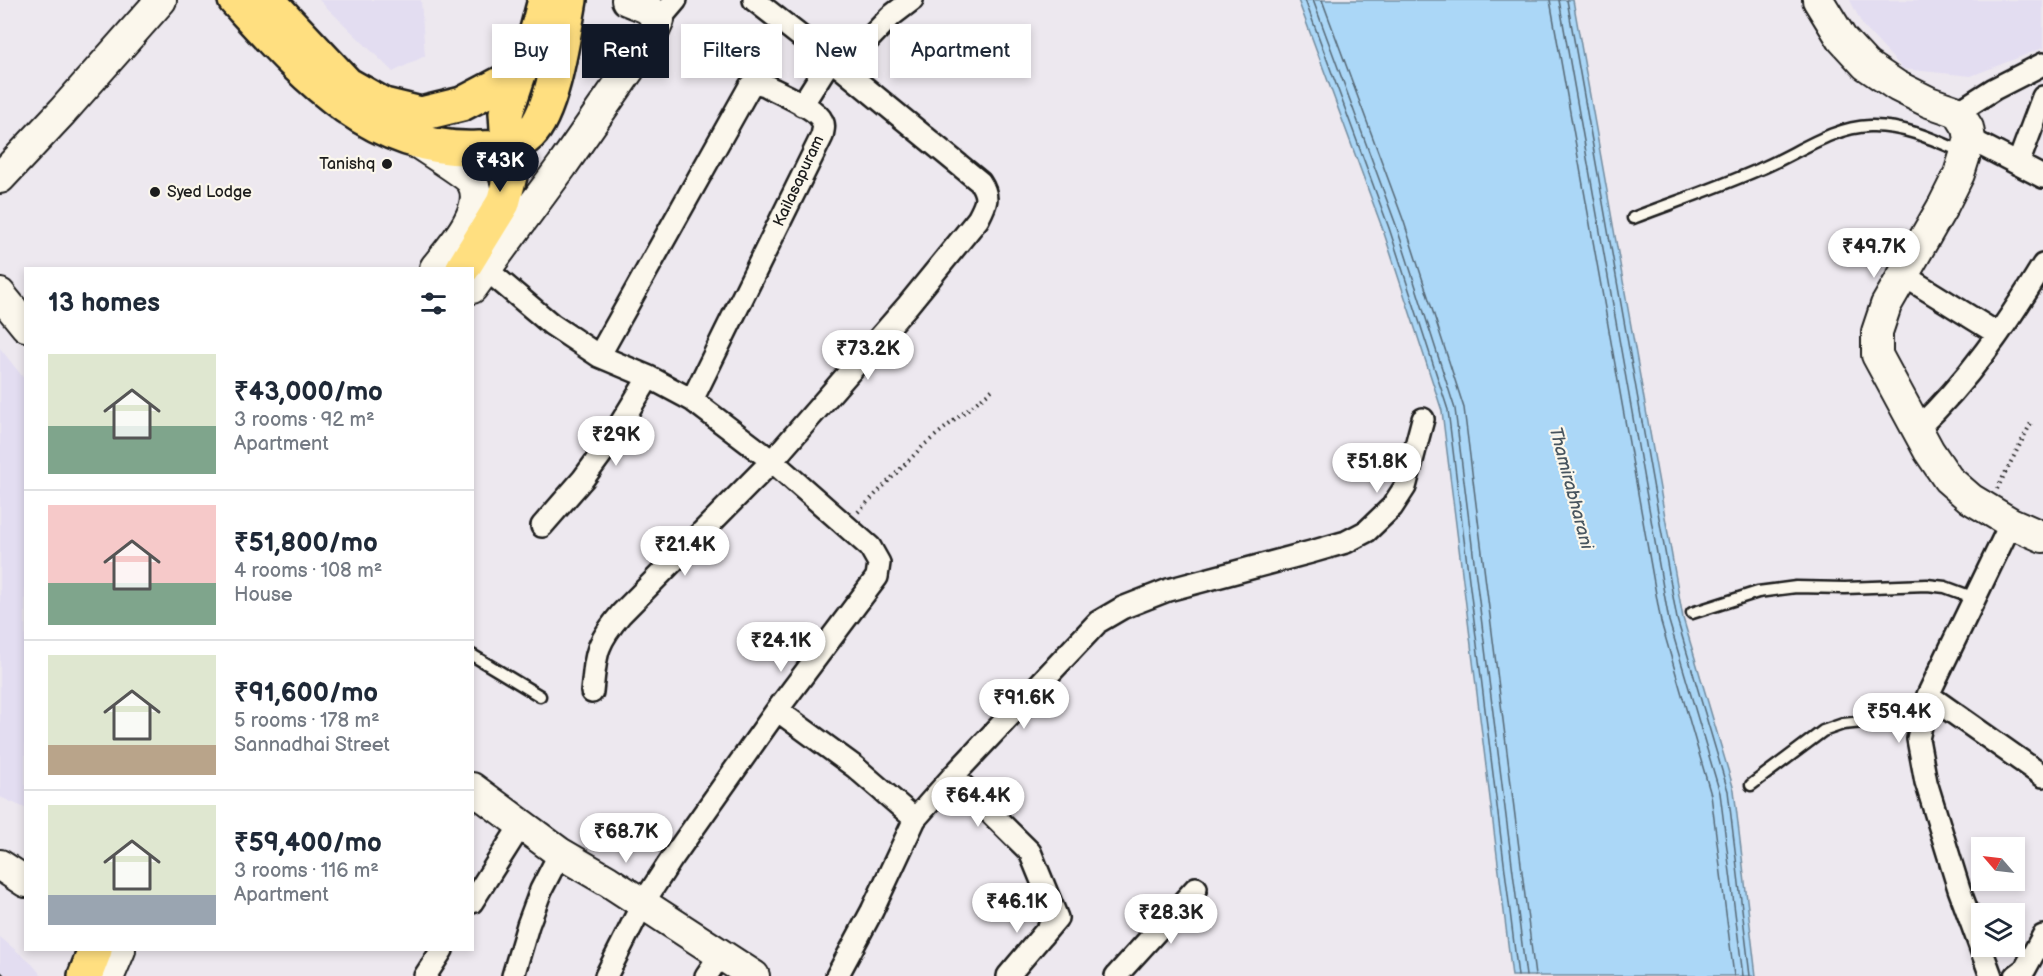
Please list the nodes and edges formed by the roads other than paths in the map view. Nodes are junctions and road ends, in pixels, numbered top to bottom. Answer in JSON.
{"nodes":[{"id":1,"x":161,"y":0,"type":"edge"},
{"id":2,"x":235,"y":0,"type":"edge"},
{"id":3,"x":268,"y":0,"type":"edge"},
{"id":4,"x":545,"y":0,"type":"edge"},
{"id":5,"x":570,"y":0,"type":"edge"},
{"id":6,"x":627,"y":0,"type":"edge"},
{"id":7,"x":754,"y":0,"type":"edge"},
{"id":8,"x":912,"y":0,"type":"edge"},
{"id":9,"x":1818,"y":0,"type":"edge"},
{"id":10,"x":667,"y":10,"type":"edge"},
{"id":11,"x":539,"y":24,"type":"edge"},
{"id":12,"x":878,"y":27,"type":"edge"},
{"id":13,"x":794,"y":31,"type":"edge"},
{"id":14,"x":2043,"y":64,"type":"edge"},
{"id":15,"x":512,"y":78,"type":"edge"},
{"id":16,"x":518,"y":78,"type":"edge"},
{"id":17,"x":824,"y":78,"type":"edge"},
{"id":18,"x":853,"y":78,"type":"edge"},
{"id":19,"x":2043,"y":97,"type":"edge"},
{"id":20,"x":802,"y":105,"type":"junction"},
{"id":21,"x":1958,"y":112,"type":"junction"},
{"id":22,"x":415,"y":141,"type":"junction"},
{"id":23,"x":508,"y":146,"type":"junction"},
{"id":24,"x":1968,"y":146,"type":"junction"},
{"id":25,"x":2018,"y":164,"type":"junction"},
{"id":26,"x":2043,"y":177,"type":"edge"},
{"id":27,"x":0,"y":178,"type":"edge"},
{"id":28,"x":1632,"y":218,"type":"dead end"},
{"id":29,"x":2043,"y":265,"type":"edge"},
{"id":30,"x":436,"y":267,"type":"edge"},
{"id":31,"x":1903,"y":275,"type":"junction"},
{"id":32,"x":474,"y":276,"type":"edge"},
{"id":33,"x":0,"y":294,"type":"edge"},
{"id":34,"x":24,"y":324,"type":"edge"},
{"id":35,"x":1998,"y":334,"type":"junction"},
{"id":36,"x":598,"y":356,"type":"junction"},
{"id":37,"x":649,"y":378,"type":"junction"},
{"id":38,"x":692,"y":400,"type":"junction"},
{"id":39,"x":1423,"y":419,"type":"dead end"},
{"id":40,"x":1918,"y":428,"type":"junction"},
{"id":41,"x":772,"y":461,"type":"junction"},
{"id":42,"x":1999,"y":515,"type":"junction"},
{"id":43,"x":542,"y":526,"type":"dead end"},
{"id":44,"x":2043,"y":537,"type":"edge"},
{"id":45,"x":1975,"y":598,"type":"junction"},
{"id":46,"x":1692,"y":613,"type":"dead end"},
{"id":47,"x":474,"y":656,"type":"edge"},
{"id":48,"x":592,"y":692,"type":"dead end"},
{"id":49,"x":1928,"y":695,"type":"junction"},
{"id":50,"x":540,"y":696,"type":"dead end"},
{"id":51,"x":777,"y":710,"type":"junction"},
{"id":52,"x":1922,"y":716,"type":"junction"},
{"id":53,"x":953,"y":776,"type":"junction"},
{"id":54,"x":2043,"y":776,"type":"edge"},
{"id":55,"x":1751,"y":785,"type":"dead end"},
{"id":56,"x":474,"y":790,"type":"edge"},
{"id":57,"x":915,"y":819,"type":"junction"},
{"id":58,"x":521,"y":825,"type":"junction"},
{"id":59,"x":560,"y":853,"type":"junction"},
{"id":60,"x":0,"y":866,"type":"edge"},
{"id":61,"x":24,"y":881,"type":"edge"},
{"id":62,"x":1196,"y":888,"type":"dead end"},
{"id":63,"x":474,"y":899,"type":"edge"},
{"id":64,"x":643,"y":903,"type":"junction"},
{"id":65,"x":2043,"y":936,"type":"edge"},
{"id":66,"x":87,"y":951,"type":"edge"},
{"id":67,"x":95,"y":951,"type":"edge"},
{"id":68,"x":120,"y":951,"type":"edge"},
{"id":69,"x":441,"y":951,"type":"edge"},
{"id":70,"x":714,"y":965,"type":"edge"},
{"id":71,"x":76,"y":976,"type":"edge"},
{"id":72,"x":85,"y":976,"type":"edge"},
{"id":73,"x":109,"y":976,"type":"edge"},
{"id":74,"x":425,"y":976,"type":"edge"},
{"id":75,"x":513,"y":976,"type":"edge"},
{"id":76,"x":606,"y":976,"type":"edge"},
{"id":77,"x":754,"y":976,"type":"edge"},
{"id":78,"x":837,"y":976,"type":"edge"},
{"id":79,"x":1008,"y":976,"type":"edge"},
{"id":80,"x":1116,"y":976,"type":"edge"},
{"id":81,"x":1991,"y":976,"type":"edge"},
{"id":82,"x":2016,"y":976,"type":"edge"}],
"edges":[{"from":1,"to":27,"type":"main road"},
{"from":2,"to":22,"type":"main road"},
{"from":3,"to":15,"type":"main road"},
{"from":4,"to":11,"type":"main road"},
{"from":5,"to":23,"type":"main road"},
{"from":6,"to":10,"type":"main road"},
{"from":7,"to":13,"type":"street"},
{"from":8,"to":12,"type":"street"},
{"from":9,"to":21,"type":"main road"},
{"from":10,"to":32,"type":"main road"},
{"from":14,"to":21,"type":"street"},
{"from":16,"to":23,"type":"main road"},
{"from":17,"to":20,"type":"street"},
{"from":18,"to":41,"type":"street"},
{"from":19,"to":25,"type":"street"},
{"from":20,"to":36,"type":"street","name":"Kailasapuram"},
{"from":20,"to":38,"type":"street","name":"Kailasapuram"},
{"from":21,"to":24,"type":"main road"},
{"from":22,"to":23,"type":"main road"},
{"from":22,"to":30,"type":"main road"},
{"from":23,"to":32,"type":"main road"},
{"from":24,"to":25,"type":"street"},
{"from":24,"to":28,"type":"lane"},
{"from":24,"to":31,"type":"main road"},
{"from":25,"to":26,"type":"street"},
{"from":29,"to":35,"type":"street"},
{"from":31,"to":35,"type":"street"},
{"from":31,"to":40,"type":"main road"},
{"from":32,"to":36,"type":"street"},
{"from":33,"to":34,"type":"main road"},
{"from":35,"to":40,"type":"street"},
{"from":36,"to":37,"type":"street"},
{"from":37,"to":38,"type":"street"},
{"from":37,"to":43,"type":"street"},
{"from":38,"to":41,"type":"street"},
{"from":39,"to":53,"type":"street"},
{"from":40,"to":42,"type":"main road"},
{"from":41,"to":48,"type":"street"},
{"from":41,"to":51,"type":"street"},
{"from":42,"to":44,"type":"main road"},
{"from":42,"to":45,"type":"street"},
{"from":45,"to":46,"type":"lane"},
{"from":45,"to":49,"type":"street"},
{"from":47,"to":50,"type":"lane"},
{"from":49,"to":52,"type":"street"},
{"from":49,"to":54,"type":"street"},
{"from":51,"to":57,"type":"street"},
{"from":51,"to":64,"type":"street"},
{"from":52,"to":55,"type":"lane"},
{"from":52,"to":81,"type":"street"},
{"from":53,"to":57,"type":"street"},
{"from":53,"to":79,"type":"street"},
{"from":56,"to":58,"type":"main road"},
{"from":57,"to":78,"type":"street"},
{"from":58,"to":59,"type":"main road"},
{"from":58,"to":63,"type":"street"},
{"from":59,"to":64,"type":"main road"},
{"from":59,"to":75,"type":"street"},
{"from":60,"to":61,"type":"main road"},
{"from":62,"to":80,"type":"street"},
{"from":64,"to":70,"type":"main road"},
{"from":64,"to":76,"type":"street"},
{"from":65,"to":82,"type":"street"},
{"from":66,"to":71,"type":"main road"},
{"from":67,"to":72,"type":"main road"},
{"from":68,"to":73,"type":"main road"},
{"from":69,"to":74,"type":"street"},
{"from":70,"to":77,"type":"main road"}]}
